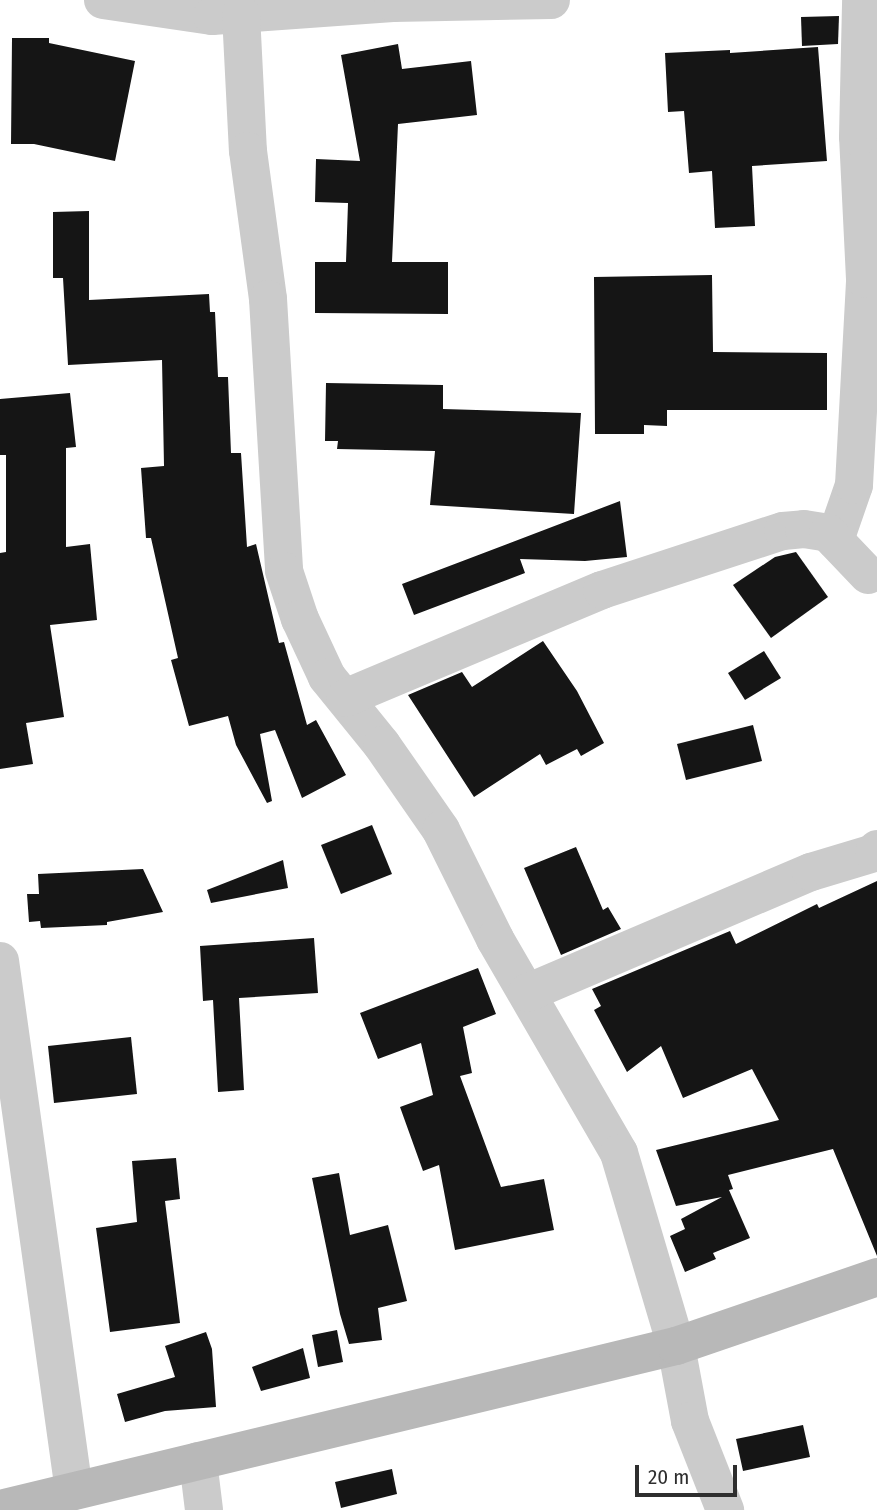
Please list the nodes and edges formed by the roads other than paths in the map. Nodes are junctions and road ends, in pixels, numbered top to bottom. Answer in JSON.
{"nodes":[{"id":1,"x":103,"y":0,"type":"edge"},
{"id":2,"x":551,"y":0,"type":"edge"},
{"id":3,"x":861,"y":0,"type":"edge"},
{"id":4,"x":241,"y":14,"type":"junction"},
{"id":5,"x":835,"y":540,"type":"junction"},
{"id":6,"x":868,"y":575,"type":"dead end"},
{"id":7,"x":345,"y":698,"type":"junction"},
{"id":8,"x":877,"y":849,"type":"edge"},
{"id":9,"x":0,"y":961,"type":"edge"},
{"id":10,"x":527,"y":993,"type":"junction"},
{"id":11,"x":11,"y":1124,"type":"edge"},
{"id":12,"x":877,"y":1277,"type":"edge"},
{"id":13,"x":676,"y":1346,"type":"junction"},
{"id":14,"x":198,"y":1461,"type":"junction"},
{"id":15,"x":74,"y":1491,"type":"junction"},
{"id":16,"x":0,"y":1509,"type":"edge"},
{"id":17,"x":204,"y":1510,"type":"edge"},
{"id":18,"x":724,"y":1510,"type":"edge"}],
"edges":[{"from":1,"to":4,"type":"street"},
{"from":2,"to":4,"type":"street"},
{"from":3,"to":5,"type":"street"},
{"from":4,"to":7,"type":"street"},
{"from":5,"to":6,"type":"street"},
{"from":5,"to":7,"type":"street"},
{"from":7,"to":10,"type":"street"},
{"from":8,"to":10,"type":"street"},
{"from":9,"to":11,"type":"street"},
{"from":10,"to":13,"type":"street"},
{"from":11,"to":15,"type":"street"},
{"from":12,"to":13,"type":"street"},
{"from":13,"to":14,"type":"street"},
{"from":13,"to":18,"type":"street"},
{"from":14,"to":15,"type":"street"},
{"from":14,"to":17,"type":"street"},
{"from":15,"to":16,"type":"street"}]}
